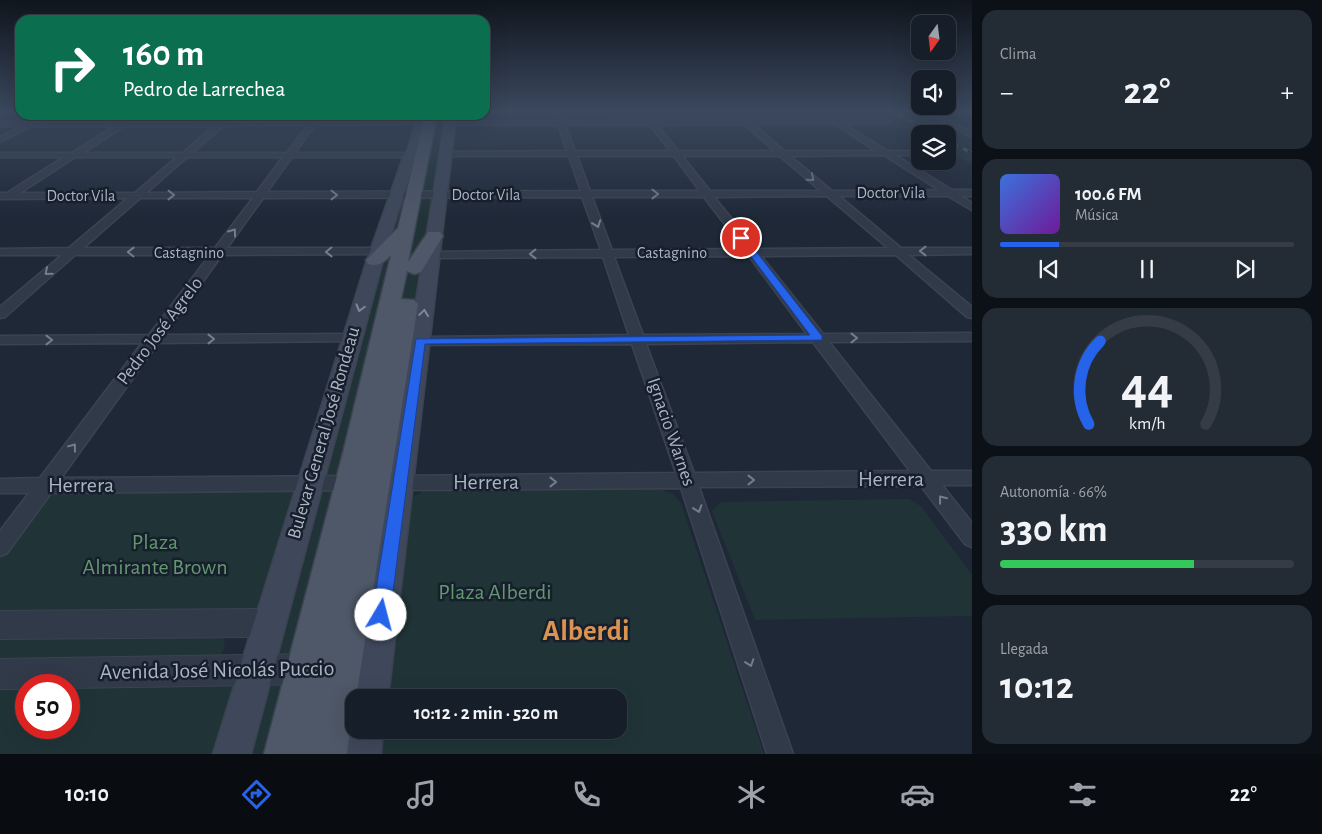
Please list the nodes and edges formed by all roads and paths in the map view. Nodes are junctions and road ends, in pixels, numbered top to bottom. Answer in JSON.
{"nodes":[{"id":1,"x":86,"y":147,"type":"edge"},
{"id":2,"x":194,"y":147,"type":"edge"},
{"id":3,"x":296,"y":147,"type":"edge"},
{"id":4,"x":421,"y":147,"type":"edge"},
{"id":5,"x":432,"y":147,"type":"edge"},
{"id":6,"x":445,"y":147,"type":"edge"},
{"id":7,"x":569,"y":147,"type":"edge"},
{"id":8,"x":671,"y":147,"type":"edge"},
{"id":9,"x":775,"y":147,"type":"edge"},
{"id":10,"x":876,"y":147,"type":"edge"},
{"id":11,"x":911,"y":152,"type":"edge"},
{"id":12,"x":417,"y":153,"type":"junction"},
{"id":13,"x":571,"y":153,"type":"junction"},
{"id":14,"x":676,"y":153,"type":"junction"},
{"id":15,"x":782,"y":153,"type":"junction"},
{"id":16,"x":885,"y":153,"type":"junction"},
{"id":17,"x":446,"y":154,"type":"junction"},
{"id":18,"x":0,"y":155,"type":"edge"},
{"id":19,"x":73,"y":155,"type":"junction"},
{"id":20,"x":185,"y":155,"type":"junction"},
{"id":21,"x":290,"y":155,"type":"junction"},
{"id":22,"x":404,"y":174,"type":"joint"},
{"id":23,"x":950,"y":193,"type":"junction"},
{"id":24,"x":972,"y":193,"type":"edge"},
{"id":25,"x":586,"y":194,"type":"junction"},
{"id":26,"x":707,"y":194,"type":"junction"},
{"id":27,"x":830,"y":194,"type":"junction"},
{"id":28,"x":260,"y":195,"type":"junction"},
{"id":29,"x":420,"y":195,"type":"junction"},
{"id":30,"x":4,"y":196,"type":"edge"},
{"id":31,"x":138,"y":196,"type":"junction"},
{"id":32,"x":0,"y":201,"type":"edge"},
{"id":33,"x":972,"y":207,"type":"edge"},
{"id":34,"x":408,"y":228,"type":"junction"},
{"id":35,"x":434,"y":236,"type":"joint"},
{"id":36,"x":898,"y":251,"type":"junction"},
{"id":37,"x":972,"y":251,"type":"edge"},
{"id":38,"x":0,"y":252,"type":"edge"},
{"id":39,"x":72,"y":252,"type":"junction"},
{"id":40,"x":752,"y":252,"type":"junction"},
{"id":41,"x":218,"y":253,"type":"junction"},
{"id":42,"x":607,"y":253,"type":"junction"},
{"id":43,"x":376,"y":255,"type":"junction"},
{"id":44,"x":423,"y":262,"type":"junction"},
{"id":45,"x":0,"y":314,"type":"edge"},
{"id":46,"x":972,"y":314,"type":"edge"},
{"id":47,"x":972,"y":337,"type":"edge"},
{"id":48,"x":352,"y":338,"type":"junction"},
{"id":49,"x":818,"y":338,"type":"junction"},
{"id":50,"x":153,"y":339,"type":"junction"},
{"id":51,"x":638,"y":339,"type":"junction"},
{"id":52,"x":0,"y":340,"type":"edge"},
{"id":53,"x":420,"y":341,"type":"junction"},
{"id":54,"x":972,"y":478,"type":"edge"},
{"id":55,"x":927,"y":479,"type":"junction"},
{"id":56,"x":688,"y":481,"type":"junction"},
{"id":57,"x":311,"y":483,"type":"junction"},
{"id":58,"x":374,"y":483,"type":"junction"},
{"id":59,"x":0,"y":486,"type":"edge"},
{"id":60,"x":44,"y":486,"type":"junction"},
{"id":61,"x":972,"y":538,"type":"edge"},
{"id":62,"x":0,"y":547,"type":"edge"},
{"id":63,"x":270,"y":623,"type":"junction"},
{"id":64,"x":0,"y":625,"type":"edge"},
{"id":65,"x":340,"y":668,"type":"junction"},
{"id":66,"x":257,"y":669,"type":"junction"},
{"id":67,"x":0,"y":674,"type":"edge"},
{"id":68,"x":361,"y":689,"type":"edge"},
{"id":69,"x":364,"y":739,"type":"edge"},
{"id":70,"x":232,"y":754,"type":"edge"},
{"id":71,"x":286,"y":754,"type":"edge"},
{"id":72,"x":325,"y":754,"type":"edge"},
{"id":73,"x":362,"y":754,"type":"edge"},
{"id":74,"x":780,"y":754,"type":"edge"}],
"edges":[{"from":1,"to":19,"type":"street"},
{"from":2,"to":20,"type":"street"},
{"from":3,"to":21,"type":"street","name":"Pedro José Agrelo"},
{"from":4,"to":12,"type":"main road","name":"Bulevar General José Rondeau"},
{"from":5,"to":29,"type":"main road","name":"Bulevar General José Rondeau"},
{"from":6,"to":17,"type":"main road","name":"Bulevar General José Rondeau"},
{"from":7,"to":13,"type":"street","name":"Ignacio Warnes"},
{"from":8,"to":14,"type":"street"},
{"from":9,"to":15,"type":"street"},
{"from":10,"to":16,"type":"street"},
{"from":11,"to":16,"type":"street"},
{"from":12,"to":21,"type":"street"},
{"from":12,"to":22,"type":"main road"},
{"from":12,"to":29,"type":"main road","name":"Bulevar General José Rondeau"},
{"from":13,"to":14,"type":"street"},
{"from":13,"to":17,"type":"street"},
{"from":13,"to":25,"type":"street","name":"Ignacio Warnes"},
{"from":14,"to":15,"type":"street"},
{"from":14,"to":26,"type":"street"},
{"from":15,"to":16,"type":"street"},
{"from":15,"to":27,"type":"street","one_way":true},
{"from":16,"to":23,"type":"street"},
{"from":17,"to":29,"type":"main road","name":"Bulevar General José Rondeau"},
{"from":18,"to":19,"type":"street"},
{"from":19,"to":20,"type":"street"},
{"from":19,"to":30,"type":"street"},
{"from":20,"to":21,"type":"street"},
{"from":20,"to":31,"type":"street"},
{"from":21,"to":28,"type":"street","name":"Pedro José Agrelo"},
{"from":22,"to":29,"type":"main road","name":"Bulevar General José Rondeau"},
{"from":23,"to":24,"type":"street","name":"Doctor Vila"},
{"from":23,"to":27,"type":"street","name":"Doctor Vila"},
{"from":23,"to":33,"type":"street"},
{"from":25,"to":26,"type":"street","name":"Doctor Vila","one_way":true},
{"from":25,"to":29,"type":"street","name":"Doctor Vila"},
{"from":25,"to":42,"type":"street","name":"Ignacio Warnes","one_way":true},
{"from":26,"to":27,"type":"street","name":"Doctor Vila"},
{"from":26,"to":40,"type":"street"},
{"from":27,"to":36,"type":"street"},
{"from":28,"to":29,"type":"street","name":"Doctor Vila","one_way":true},
{"from":31,"to":28,"type":"street","name":"Doctor Vila","one_way":true},
{"from":41,"to":28,"type":"street","name":"Pedro José Agrelo","one_way":true},
{"from":29,"to":34,"type":"main road","name":"Bulevar General José Rondeau"},
{"from":29,"to":35,"type":"main road","name":"Bulevar General José Rondeau"},
{"from":29,"to":43,"type":"main road","name":"Bulevar General José Rondeau"},
{"from":29,"to":44,"type":"main road","name":"Bulevar General José Rondeau"},
{"from":30,"to":31,"type":"street","name":"Doctor Vila"},
{"from":30,"to":32,"type":"street"},
{"from":31,"to":39,"type":"street"},
{"from":34,"to":43,"type":"main road"},
{"from":34,"to":58,"type":"main road","name":"Bulevar General José Rondeau"},
{"from":35,"to":44,"type":"main road"},
{"from":37,"to":36,"type":"street","name":"Castagnino","one_way":true},
{"from":36,"to":40,"type":"street","name":"Castagnino"},
{"from":36,"to":46,"type":"street"},
{"from":38,"to":39,"type":"street","name":"Castagnino"},
{"from":41,"to":39,"type":"street","name":"Castagnino","one_way":true},
{"from":39,"to":45,"type":"street","one_way":true},
{"from":40,"to":42,"type":"street","name":"Castagnino"},
{"from":40,"to":49,"type":"street"},
{"from":43,"to":41,"type":"street","name":"Castagnino","one_way":true},
{"from":41,"to":50,"type":"street","name":"Pedro José Agrelo"},
{"from":42,"to":44,"type":"street","name":"Castagnino","one_way":true},
{"from":42,"to":51,"type":"street","name":"Ignacio Warnes"},
{"from":43,"to":48,"type":"main road","name":"Bulevar General José Rondeau","one_way":true},
{"from":53,"to":44,"type":"main road","name":"Bulevar General José Rondeau","one_way":true},
{"from":44,"to":58,"type":"main road","name":"Bulevar General José Rondeau"},
{"from":49,"to":47,"type":"street","one_way":true},
{"from":50,"to":48,"type":"street","one_way":true},
{"from":48,"to":57,"type":"main road","name":"Bulevar General José Rondeau"},
{"from":49,"to":51,"type":"street"},
{"from":49,"to":55,"type":"street"},
{"from":52,"to":50,"type":"street","one_way":true},
{"from":60,"to":50,"type":"street","name":"Pedro José Agrelo","one_way":true},
{"from":51,"to":53,"type":"street"},
{"from":51,"to":56,"type":"street","name":"Ignacio Warnes"},
{"from":53,"to":58,"type":"main road","name":"Bulevar General José Rondeau"},
{"from":54,"to":55,"type":"street","name":"Herrera"},
{"from":56,"to":55,"type":"street","name":"Herrera","one_way":true},
{"from":61,"to":55,"type":"street","one_way":true},
{"from":58,"to":56,"type":"street","name":"Herrera","one_way":true},
{"from":56,"to":74,"type":"street","name":"Ignacio Warnes","one_way":true},
{"from":57,"to":58,"type":"street","name":"Herrera"},
{"from":57,"to":60,"type":"street","name":"Herrera"},
{"from":57,"to":63,"type":"main road","name":"Bulevar General José Rondeau"},
{"from":58,"to":65,"type":"main road","name":"Bulevar General José Rondeau"},
{"from":58,"to":65,"type":"main road","name":"Bulevar General José Rondeau"},
{"from":59,"to":60,"type":"street","name":"Herrera"},
{"from":60,"to":62,"type":"street","name":"Pedro José Agrelo"},
{"from":63,"to":64,"type":"street"},
{"from":63,"to":66,"type":"main road","name":"Bulevar General José Rondeau"},
{"from":65,"to":66,"type":"street","name":"Avenida José Nicolás Puccio"},
{"from":65,"to":68,"type":"main road","name":"Bulevar General José Rondeau"},
{"from":65,"to":71,"type":"main road","name":"Bulevar General José Rondeau"},
{"from":65,"to":72,"type":"main road","name":"Bulevar General José Rondeau"},
{"from":66,"to":67,"type":"street","name":"Avenida José Nicolás Puccio"},
{"from":66,"to":70,"type":"main road","name":"Bulevar General José Rondeau"},
{"from":69,"to":73,"type":"main road"}]}
